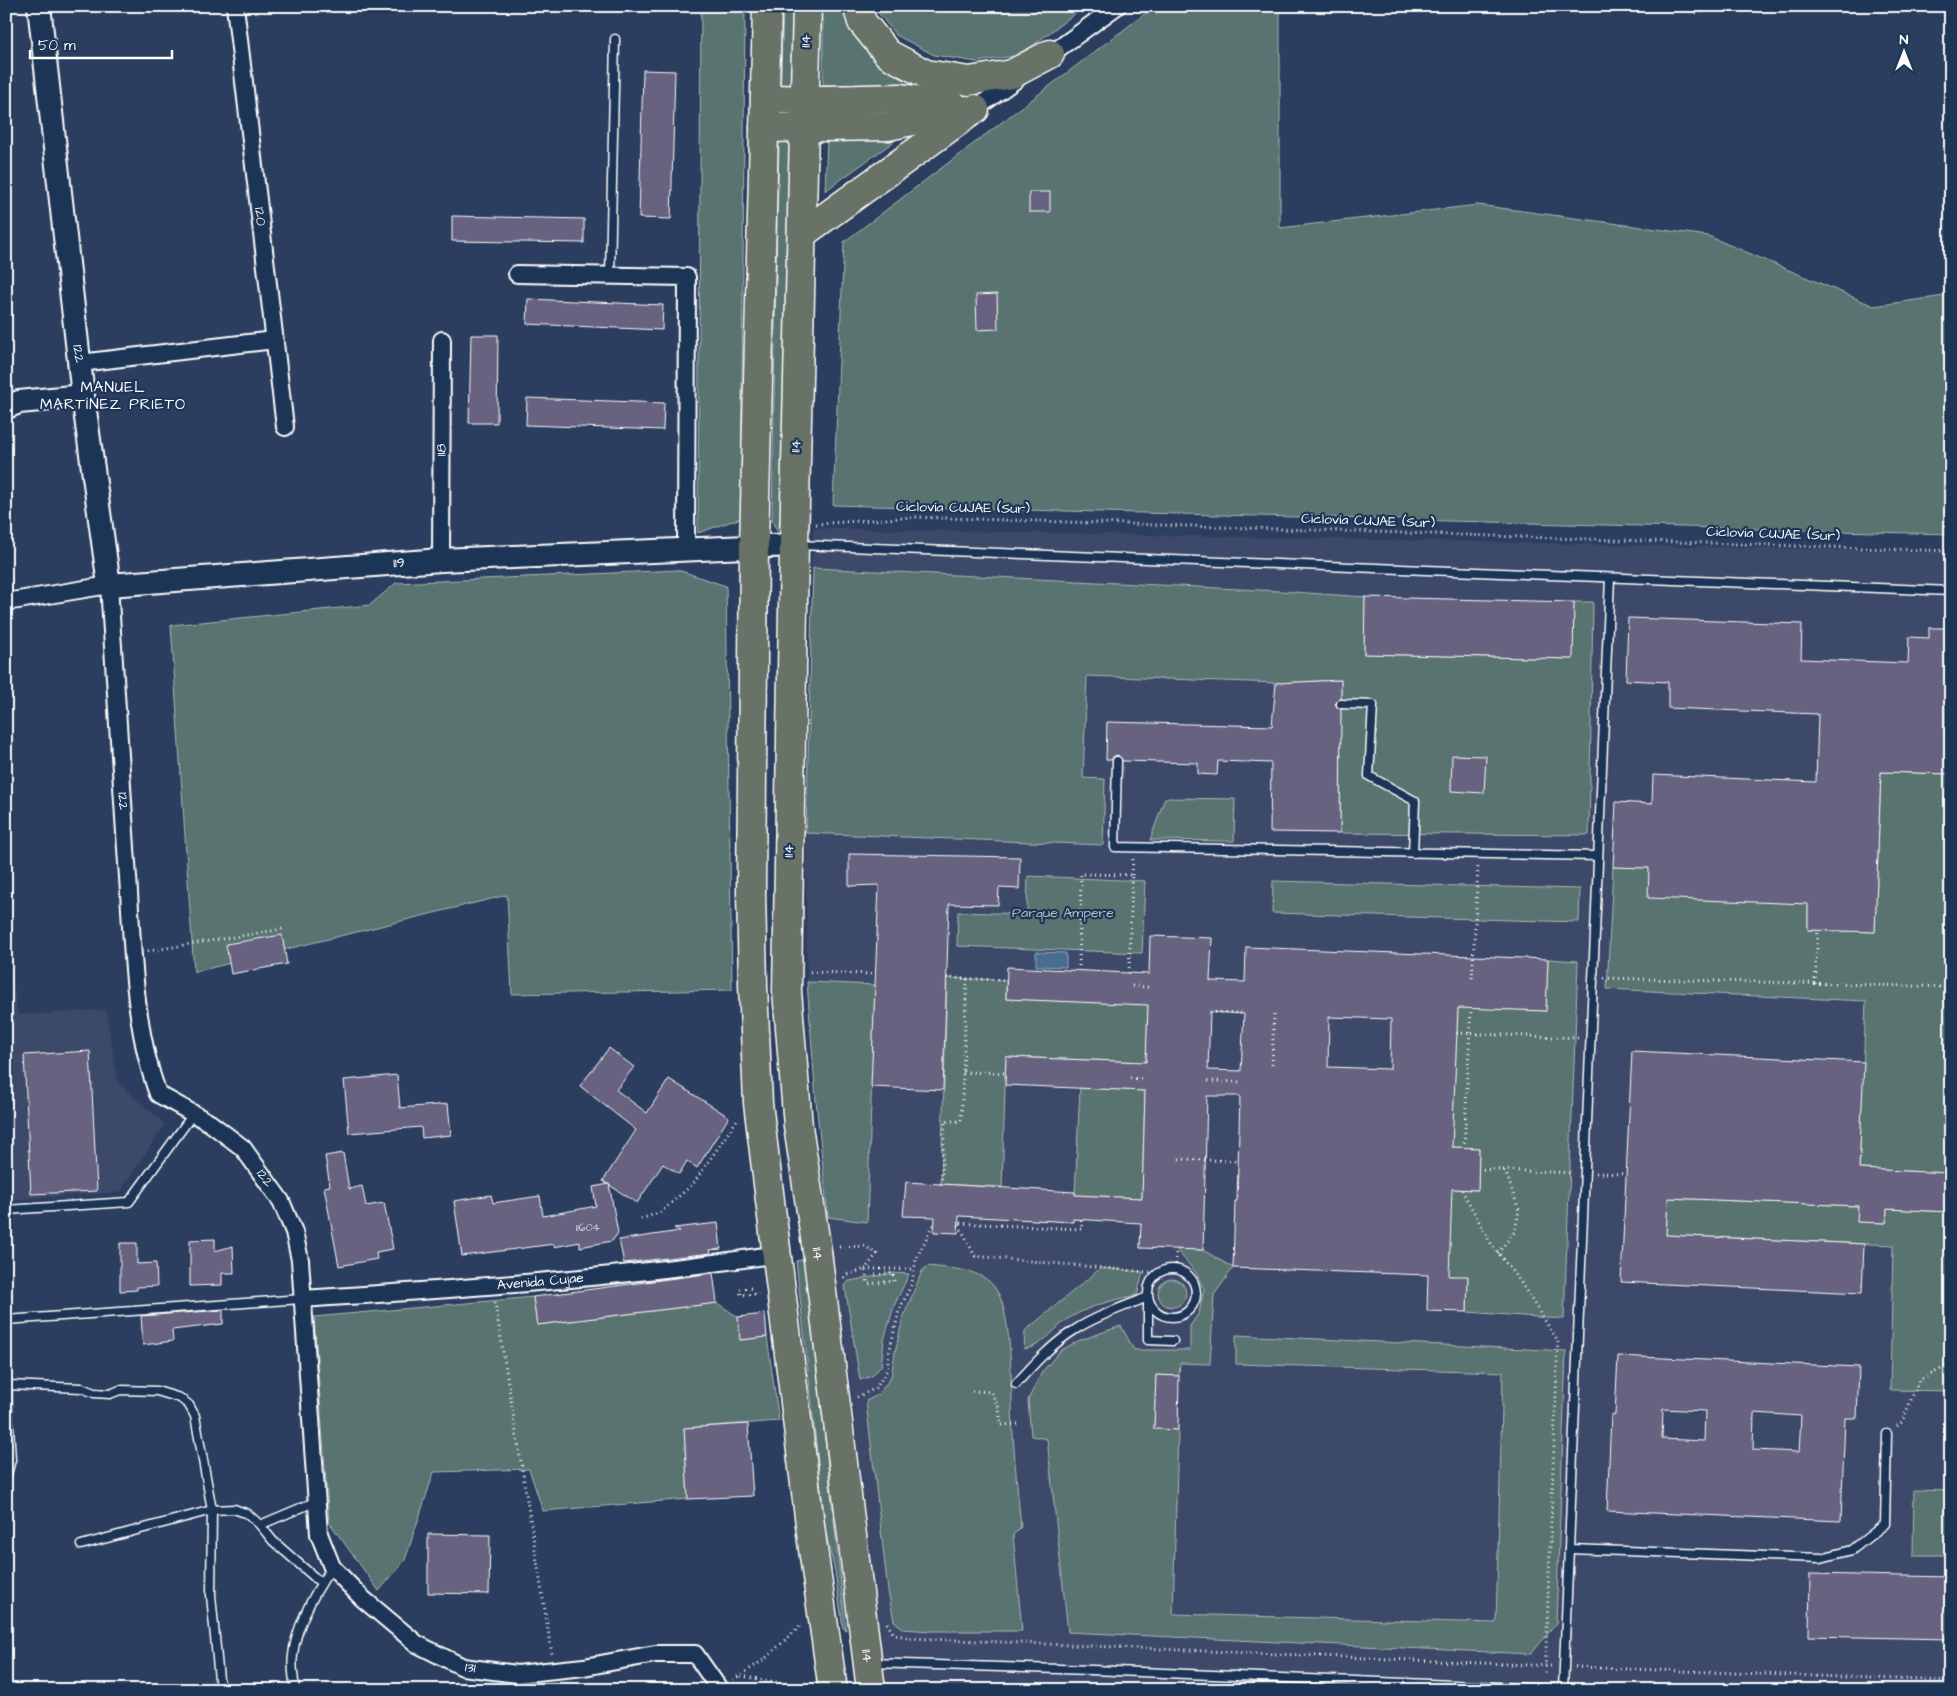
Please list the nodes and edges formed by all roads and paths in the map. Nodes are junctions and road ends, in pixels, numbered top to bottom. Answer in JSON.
{"nodes":[{"id":1,"x":39,"y":6,"type":"edge"},
{"id":2,"x":235,"y":6,"type":"edge"},
{"id":3,"x":767,"y":6,"type":"edge"},
{"id":4,"x":807,"y":6,"type":"edge"},
{"id":5,"x":857,"y":6,"type":"edge"},
{"id":6,"x":1117,"y":6,"type":"edge"},
{"id":7,"x":1691,"y":6,"type":"edge"},
{"id":8,"x":1757,"y":6,"type":"edge"},
{"id":9,"x":615,"y":39,"type":"dead end"},
{"id":10,"x":1050,"y":54,"type":"junction"},
{"id":11,"x":765,"y":99,"type":"junction"},
{"id":12,"x":805,"y":99,"type":"junction"},
{"id":13,"x":975,"y":108,"type":"junction"},
{"id":14,"x":764,"y":128,"type":"junction"},
{"id":15,"x":804,"y":129,"type":"junction"},
{"id":16,"x":802,"y":234,"type":"junction"},
{"id":17,"x":517,"y":274,"type":"dead end"},
{"id":18,"x":610,"y":276,"type":"junction"},
{"id":19,"x":274,"y":340,"type":"junction"},
{"id":20,"x":442,"y":340,"type":"dead end"},
{"id":21,"x":80,"y":363,"type":"junction"},
{"id":22,"x":83,"y":396,"type":"junction"},
{"id":23,"x":6,"y":407,"type":"edge"},
{"id":24,"x":285,"y":427,"type":"dead end"},
{"id":25,"x":794,"y":545,"type":"junction"},
{"id":26,"x":754,"y":546,"type":"junction"},
{"id":27,"x":686,"y":549,"type":"junction"},
{"id":28,"x":1951,"y":551,"type":"edge"},
{"id":29,"x":441,"y":560,"type":"junction"},
{"id":30,"x":1610,"y":578,"type":"junction"},
{"id":31,"x":109,"y":586,"type":"junction"},
{"id":32,"x":1951,"y":591,"type":"edge"},
{"id":33,"x":6,"y":602,"type":"edge"},
{"id":34,"x":1341,"y":704,"type":"dead end"},
{"id":35,"x":1117,"y":761,"type":"dead end"},
{"id":36,"x":1414,"y":852,"type":"junction"},
{"id":37,"x":1478,"y":854,"type":"junction"},
{"id":38,"x":1598,"y":856,"type":"junction"},
{"id":39,"x":283,"y":929,"type":"dead end"},
{"id":40,"x":1818,"y":930,"type":"dead end"},
{"id":41,"x":133,"y":954,"type":"junction"},
{"id":42,"x":787,"y":971,"type":"junction"},
{"id":43,"x":1079,"y":971,"type":"dead end"},
{"id":44,"x":1129,"y":973,"type":"dead end"},
{"id":45,"x":875,"y":974,"type":"dead end"},
{"id":46,"x":947,"y":978,"type":"dead end"},
{"id":47,"x":967,"y":978,"type":"junction"},
{"id":48,"x":1593,"y":978,"type":"junction"},
{"id":49,"x":1006,"y":980,"type":"dead end"},
{"id":50,"x":1472,"y":982,"type":"dead end"},
{"id":51,"x":1815,"y":984,"type":"junction"},
{"id":52,"x":1132,"y":986,"type":"dead end"},
{"id":53,"x":1148,"y":987,"type":"dead end"},
{"id":54,"x":1951,"y":987,"type":"edge"},
{"id":55,"x":1471,"y":1008,"type":"dead end"},
{"id":56,"x":1210,"y":1012,"type":"dead end"},
{"id":57,"x":1244,"y":1014,"type":"dead end"},
{"id":58,"x":1274,"y":1014,"type":"dead end"},
{"id":59,"x":1457,"y":1033,"type":"dead end"},
{"id":60,"x":1470,"y":1034,"type":"junction"},
{"id":61,"x":1591,"y":1039,"type":"junction"},
{"id":62,"x":1272,"y":1065,"type":"dead end"},
{"id":63,"x":963,"y":1072,"type":"junction"},
{"id":64,"x":1005,"y":1074,"type":"dead end"},
{"id":65,"x":1130,"y":1078,"type":"dead end"},
{"id":66,"x":1145,"y":1078,"type":"dead end"},
{"id":67,"x":1208,"y":1081,"type":"dead end"},
{"id":68,"x":1241,"y":1082,"type":"dead end"},
{"id":69,"x":193,"y":1114,"type":"junction"},
{"id":70,"x":740,"y":1116,"type":"dead end"},
{"id":71,"x":1464,"y":1148,"type":"dead end"},
{"id":72,"x":1179,"y":1159,"type":"dead end"},
{"id":73,"x":1238,"y":1161,"type":"dead end"},
{"id":74,"x":1478,"y":1169,"type":"dead end"},
{"id":75,"x":1505,"y":1170,"type":"junction"},
{"id":76,"x":1555,"y":1172,"type":"dead end"},
{"id":77,"x":1585,"y":1173,"type":"junction"},
{"id":78,"x":1626,"y":1174,"type":"dead end"},
{"id":79,"x":941,"y":1184,"type":"dead end"},
{"id":80,"x":1462,"y":1190,"type":"dead end"},
{"id":81,"x":6,"y":1210,"type":"edge"},
{"id":82,"x":642,"y":1219,"type":"dead end"},
{"id":83,"x":1082,"y":1220,"type":"dead end"},
{"id":84,"x":935,"y":1222,"type":"dead end"},
{"id":85,"x":832,"y":1248,"type":"dead end"},
{"id":86,"x":1176,"y":1249,"type":"dead end"},
{"id":87,"x":1498,"y":1253,"type":"junction"},
{"id":88,"x":777,"y":1254,"type":"junction"},
{"id":89,"x":1176,"y":1268,"type":"junction"},
{"id":90,"x":865,"y":1269,"type":"junction"},
{"id":91,"x":914,"y":1269,"type":"junction"},
{"id":92,"x":1158,"y":1273,"type":"junction"},
{"id":93,"x":874,"y":1276,"type":"dead end"},
{"id":94,"x":842,"y":1281,"type":"dead end"},
{"id":95,"x":493,"y":1287,"type":"junction"},
{"id":96,"x":751,"y":1288,"type":"dead end"},
{"id":97,"x":750,"y":1294,"type":"dead end"},
{"id":98,"x":1148,"y":1297,"type":"junction"},
{"id":99,"x":302,"y":1300,"type":"junction"},
{"id":100,"x":6,"y":1320,"type":"edge"},
{"id":101,"x":1173,"y":1341,"type":"dead end"},
{"id":102,"x":1951,"y":1361,"type":"edge"},
{"id":103,"x":7,"y":1381,"type":"edge"},
{"id":104,"x":1016,"y":1384,"type":"dead end"},
{"id":105,"x":855,"y":1388,"type":"dead end"},
{"id":106,"x":972,"y":1391,"type":"dead end"},
{"id":107,"x":1019,"y":1424,"type":"dead end"},
{"id":108,"x":1887,"y":1434,"type":"joint"},
{"id":109,"x":6,"y":1478,"type":"edge"},
{"id":110,"x":317,"y":1502,"type":"junction"},
{"id":111,"x":212,"y":1510,"type":"junction"},
{"id":112,"x":260,"y":1526,"type":"junction"},
{"id":113,"x":319,"y":1534,"type":"joint"},
{"id":114,"x":82,"y":1545,"type":"dead end"},
{"id":115,"x":1569,"y":1550,"type":"junction"},
{"id":116,"x":332,"y":1568,"type":"junction"},
{"id":117,"x":321,"y":1583,"type":"junction"},
{"id":118,"x":822,"y":1604,"type":"junction"},
{"id":119,"x":885,"y":1620,"type":"dead end"},
{"id":120,"x":830,"y":1662,"type":"junction"},
{"id":121,"x":867,"y":1663,"type":"junction"},
{"id":122,"x":1546,"y":1666,"type":"junction"},
{"id":123,"x":1564,"y":1667,"type":"junction"},
{"id":124,"x":554,"y":1670,"type":"junction"},
{"id":125,"x":740,"y":1675,"type":"junction"},
{"id":126,"x":1951,"y":1681,"type":"edge"},
{"id":127,"x":720,"y":1689,"type":"edge"},
{"id":128,"x":823,"y":1689,"type":"edge"},
{"id":129,"x":1545,"y":1689,"type":"edge"},
{"id":130,"x":220,"y":1690,"type":"edge"},
{"id":131,"x":295,"y":1690,"type":"edge"},
{"id":132,"x":871,"y":1690,"type":"edge"},
{"id":133,"x":1563,"y":1690,"type":"edge"},
{"id":134,"x":1574,"y":1690,"type":"edge"}],
"edges":[{"from":1,"to":21,"type":"street","name":"122"},
{"from":2,"to":19,"type":"street","name":"120"},
{"from":3,"to":11,"type":"highway"},
{"from":4,"to":12,"type":"highway","name":"114"},
{"from":5,"to":10,"type":"highway"},
{"from":6,"to":10,"type":"street"},
{"from":7,"to":8,"type":"path"},
{"from":9,"to":18,"type":"lane"},
{"from":10,"to":13,"type":"street"},
{"from":11,"to":12,"type":"highway"},
{"from":11,"to":14,"type":"highway"},
{"from":12,"to":13,"type":"highway"},
{"from":12,"to":15,"type":"highway","name":"114"},
{"from":13,"to":15,"type":"highway"},
{"from":13,"to":16,"type":"highway"},
{"from":14,"to":15,"type":"highway"},
{"from":14,"to":26,"type":"highway"},
{"from":15,"to":16,"type":"highway","name":"114"},
{"from":16,"to":25,"type":"highway","name":"114"},
{"from":17,"to":18,"type":"street"},
{"from":18,"to":27,"type":"street"},
{"from":19,"to":21,"type":"street"},
{"from":19,"to":24,"type":"street","name":"120"},
{"from":20,"to":29,"type":"street","name":"118"},
{"from":21,"to":22,"type":"street","name":"122"},
{"from":22,"to":23,"type":"street"},
{"from":22,"to":31,"type":"street","name":"122"},
{"from":25,"to":26,"type":"street","name":"119"},
{"from":25,"to":28,"type":"path","name":"Ciclovía CUJAE (Sur)"},
{"from":25,"to":30,"type":"lane"},
{"from":25,"to":42,"type":"highway","name":"114"},
{"from":26,"to":27,"type":"street","name":"119"},
{"from":26,"to":88,"type":"highway"},
{"from":27,"to":29,"type":"street","name":"119"},
{"from":29,"to":31,"type":"street","name":"119"},
{"from":30,"to":32,"type":"lane"},
{"from":30,"to":38,"type":"lane"},
{"from":31,"to":33,"type":"street","name":"119"},
{"from":31,"to":41,"type":"street","name":"122"},
{"from":34,"to":36,"type":"lane"},
{"from":35,"to":36,"type":"lane"},
{"from":36,"to":37,"type":"lane"},
{"from":37,"to":38,"type":"lane"},
{"from":37,"to":50,"type":"path"},
{"from":38,"to":48,"type":"lane"},
{"from":39,"to":41,"type":"path"},
{"from":40,"to":51,"type":"path"},
{"from":41,"to":69,"type":"street","name":"122"},
{"from":42,"to":45,"type":"path"},
{"from":42,"to":121,"type":"highway","name":"114"},
{"from":43,"to":44,"type":"path"},
{"from":46,"to":47,"type":"path"},
{"from":47,"to":49,"type":"path"},
{"from":47,"to":63,"type":"path"},
{"from":48,"to":51,"type":"path"},
{"from":48,"to":61,"type":"lane"},
{"from":51,"to":54,"type":"path"},
{"from":52,"to":53,"type":"path"},
{"from":55,"to":60,"type":"path"},
{"from":56,"to":57,"type":"path"},
{"from":58,"to":62,"type":"path"},
{"from":59,"to":60,"type":"path"},
{"from":60,"to":61,"type":"path"},
{"from":60,"to":71,"type":"path"},
{"from":61,"to":77,"type":"lane"},
{"from":63,"to":64,"type":"path"},
{"from":63,"to":79,"type":"path"},
{"from":65,"to":66,"type":"path"},
{"from":67,"to":68,"type":"path"},
{"from":69,"to":81,"type":"lane"},
{"from":69,"to":99,"type":"street","name":"122"},
{"from":70,"to":82,"type":"path"},
{"from":72,"to":73,"type":"path"},
{"from":74,"to":75,"type":"path"},
{"from":75,"to":76,"type":"path"},
{"from":75,"to":87,"type":"path"},
{"from":77,"to":78,"type":"path"},
{"from":77,"to":115,"type":"lane"},
{"from":80,"to":87,"type":"path"},
{"from":83,"to":92,"type":"path"},
{"from":84,"to":91,"type":"path"},
{"from":85,"to":90,"type":"path"},
{"from":86,"to":89,"type":"path"},
{"from":87,"to":122,"type":"path"},
{"from":88,"to":95,"type":"street","name":"Avenida Cujae"},
{"from":88,"to":118,"type":"highway"},
{"from":89,"to":92,"type":"lane"},
{"from":89,"to":98,"type":"lane"},
{"from":90,"to":91,"type":"path"},
{"from":90,"to":93,"type":"path"},
{"from":90,"to":94,"type":"path"},
{"from":91,"to":105,"type":"path"},
{"from":92,"to":98,"type":"lane"},
{"from":95,"to":99,"type":"street","name":"Avenida Cujae"},
{"from":95,"to":124,"type":"path"},
{"from":96,"to":97,"type":"path"},
{"from":98,"to":101,"type":"lane"},
{"from":98,"to":104,"type":"lane"},
{"from":99,"to":100,"type":"lane"},
{"from":99,"to":110,"type":"street","name":"122"},
{"from":102,"to":108,"type":"path"},
{"from":103,"to":109,"type":"lane"},
{"from":103,"to":111,"type":"lane"},
{"from":106,"to":107,"type":"path"},
{"from":108,"to":115,"type":"lane"},
{"from":110,"to":112,"type":"lane"},
{"from":110,"to":113,"type":"street","name":"122"},
{"from":111,"to":112,"type":"lane"},
{"from":111,"to":114,"type":"lane"},
{"from":111,"to":130,"type":"lane"},
{"from":112,"to":117,"type":"lane"},
{"from":113,"to":116,"type":"street","name":"131"},
{"from":115,"to":123,"type":"lane"},
{"from":116,"to":117,"type":"lane"},
{"from":116,"to":124,"type":"street","name":"131"},
{"from":117,"to":131,"type":"lane"},
{"from":118,"to":120,"type":"highway"},
{"from":118,"to":125,"type":"path"},
{"from":119,"to":122,"type":"path"},
{"from":120,"to":121,"type":"highway"},
{"from":120,"to":128,"type":"highway"},
{"from":121,"to":129,"type":"lane"},
{"from":121,"to":132,"type":"highway","name":"114"},
{"from":122,"to":123,"type":"path"},
{"from":122,"to":129,"type":"path"},
{"from":123,"to":126,"type":"path"},
{"from":123,"to":133,"type":"lane"},
{"from":124,"to":127,"type":"street","name":"131"},
{"from":125,"to":127,"type":"path"},
{"from":125,"to":128,"type":"path"},
{"from":129,"to":133,"type":"lane"},
{"from":133,"to":134,"type":"lane"}]}
